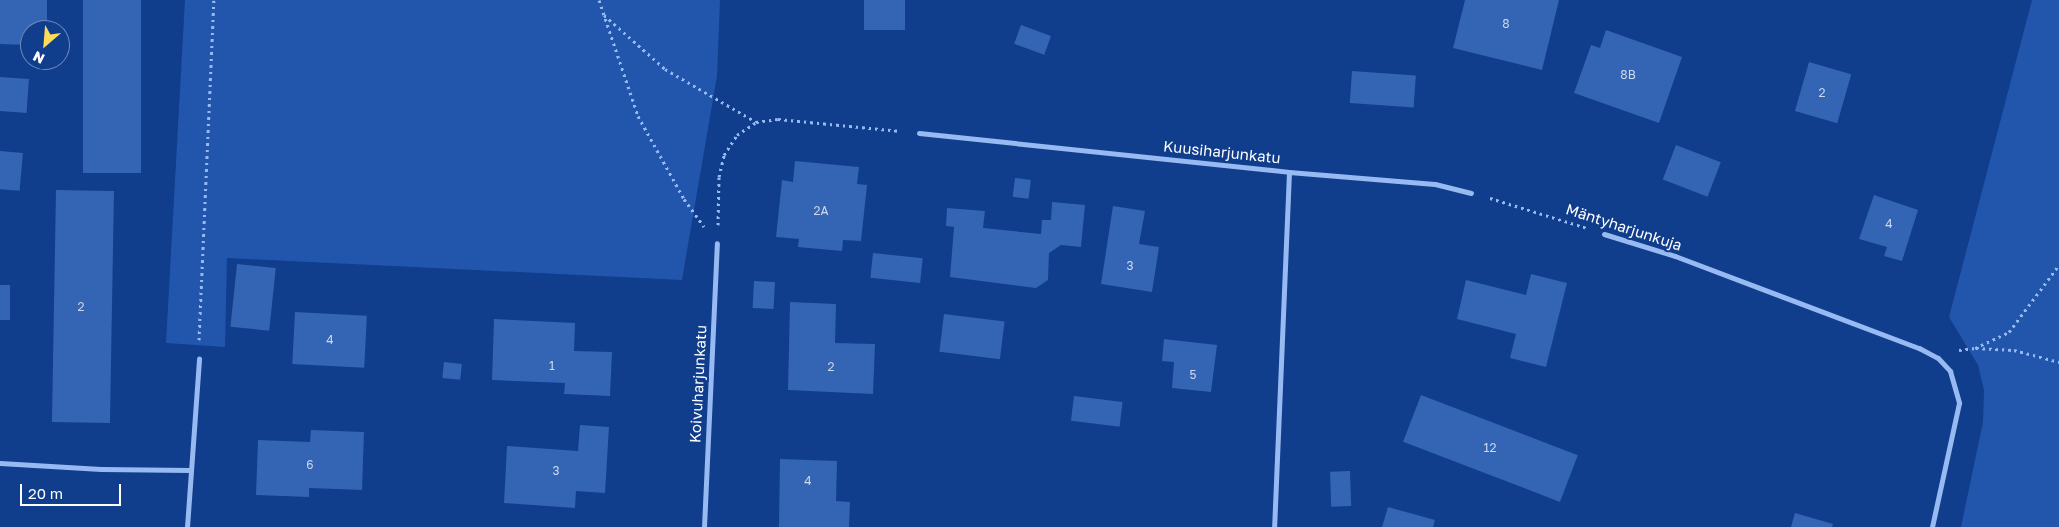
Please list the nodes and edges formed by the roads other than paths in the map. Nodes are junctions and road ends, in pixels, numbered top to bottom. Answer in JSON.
{"nodes":[{"id":1,"x":919,"y":132,"type":"road end"},
{"id":2,"x":1289,"y":172,"type":"junction"},
{"id":3,"x":1471,"y":193,"type":"road end"},
{"id":4,"x":1604,"y":234,"type":"road end"},
{"id":5,"x":717,"y":243,"type":"road end"},
{"id":6,"x":199,"y":358,"type":"road end"},
{"id":7,"x":0,"y":462,"type":"edge"},
{"id":8,"x":190,"y":470,"type":"junction"},
{"id":9,"x":187,"y":527,"type":"edge"},
{"id":10,"x":704,"y":527,"type":"edge"},
{"id":11,"x":1274,"y":527,"type":"edge"},
{"id":12,"x":1932,"y":527,"type":"edge"}],
"edges":[{"from":1,"to":2,"type":"street","name":"Kuusiharjunkatu"},
{"from":2,"to":3,"type":"street"},
{"from":2,"to":11,"type":"street","name":"Kuusiharjunkatu"},
{"from":4,"to":12,"type":"street","name":"Mäntyharjunkuja"},
{"from":5,"to":10,"type":"street","name":"Koivuharjunkatu"},
{"from":6,"to":8,"type":"street"},
{"from":7,"to":8,"type":"street"},
{"from":8,"to":9,"type":"street"}]}
